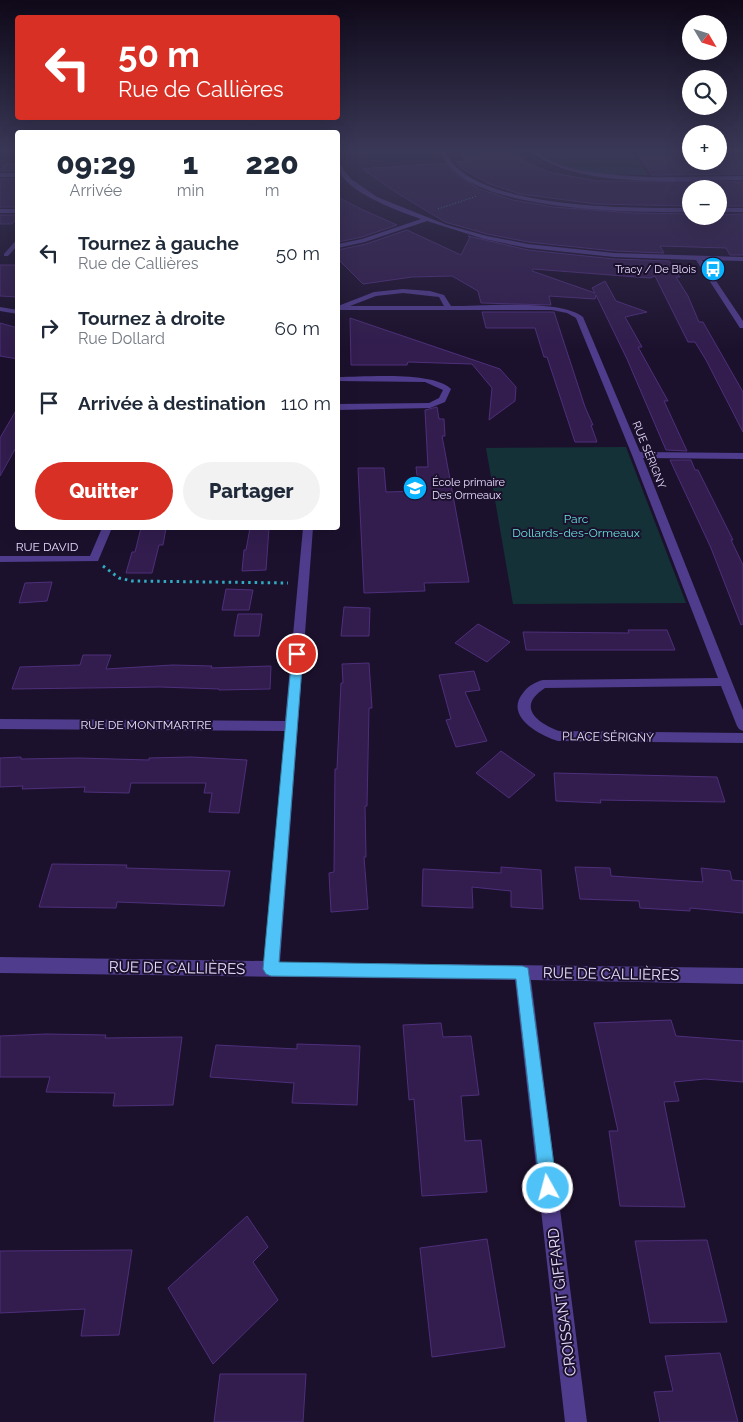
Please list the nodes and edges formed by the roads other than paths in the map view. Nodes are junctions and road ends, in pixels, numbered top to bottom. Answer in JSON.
{"nodes":[{"id":1,"x":419,"y":217,"type":"edge"},
{"id":2,"x":425,"y":220,"type":"junction"},
{"id":3,"x":15,"y":243,"type":"edge"},
{"id":4,"x":340,"y":246,"type":"edge"},
{"id":5,"x":3,"y":255,"type":"edge"},
{"id":6,"x":698,"y":259,"type":"junction"},
{"id":7,"x":743,"y":260,"type":"edge"},
{"id":8,"x":340,"y":307,"type":"edge"},
{"id":9,"x":340,"y":308,"type":"edge"},
{"id":10,"x":449,"y":308,"type":"junction"},
{"id":11,"x":0,"y":309,"type":"edge"},
{"id":12,"x":15,"y":312,"type":"edge"},
{"id":13,"x":743,"y":326,"type":"edge"},
{"id":14,"x":340,"y":379,"type":"edge"},
{"id":15,"x":340,"y":407,"type":"edge"},
{"id":16,"x":637,"y":455,"type":"junction"},
{"id":17,"x":743,"y":456,"type":"edge"},
{"id":18,"x":106,"y":530,"type":"edge"},
{"id":19,"x":308,"y":530,"type":"edge"},
{"id":20,"x":0,"y":559,"type":"edge"},
{"id":21,"x":726,"y":682,"type":"junction"},
{"id":22,"x":0,"y":724,"type":"edge"},
{"id":23,"x":291,"y":726,"type":"junction"},
{"id":24,"x":743,"y":726,"type":"edge"},
{"id":25,"x":743,"y":738,"type":"edge"},
{"id":26,"x":0,"y":965,"type":"edge"},
{"id":27,"x":271,"y":969,"type":"junction"},
{"id":28,"x":522,"y":973,"type":"junction"},
{"id":29,"x":743,"y":976,"type":"edge"},
{"id":30,"x":576,"y":1422,"type":"edge"}],
"edges":[{"from":1,"to":2,"type":"street"},
{"from":2,"to":4,"type":"street"},
{"from":2,"to":6,"type":"street"},
{"from":3,"to":5,"type":"street"},
{"from":6,"to":7,"type":"street"},
{"from":6,"to":13,"type":"street"},
{"from":8,"to":10,"type":"street","name":"RUE SÉRIGNY"},
{"from":9,"to":10,"type":"street","name":"RUE SÉRIGNY"},
{"from":10,"to":16,"type":"street","name":"RUE SÉRIGNY"},
{"from":11,"to":12,"type":"street"},
{"from":14,"to":15,"type":"street"},
{"from":16,"to":17,"type":"street"},
{"from":16,"to":21,"type":"street","name":"RUE SÉRIGNY"},
{"from":18,"to":20,"type":"street","name":"RUE DAVID"},
{"from":19,"to":23,"type":"street"},
{"from":21,"to":24,"type":"street","name":"RUE SÉRIGNY"},
{"from":21,"to":25,"type":"street","name":"PLACE SÉRIGNY"},
{"from":22,"to":23,"type":"street","name":"RUE DE MONTMARTRE"},
{"from":23,"to":27,"type":"street"},
{"from":26,"to":27,"type":"street","name":"RUE DE CALLIÈRES"},
{"from":27,"to":28,"type":"street","name":"RUE DE CALLIÈRES"},
{"from":28,"to":29,"type":"street","name":"RUE DE CALLIÈRES"},
{"from":28,"to":30,"type":"street","name":"CROISSANT GIFFARD"}]}
